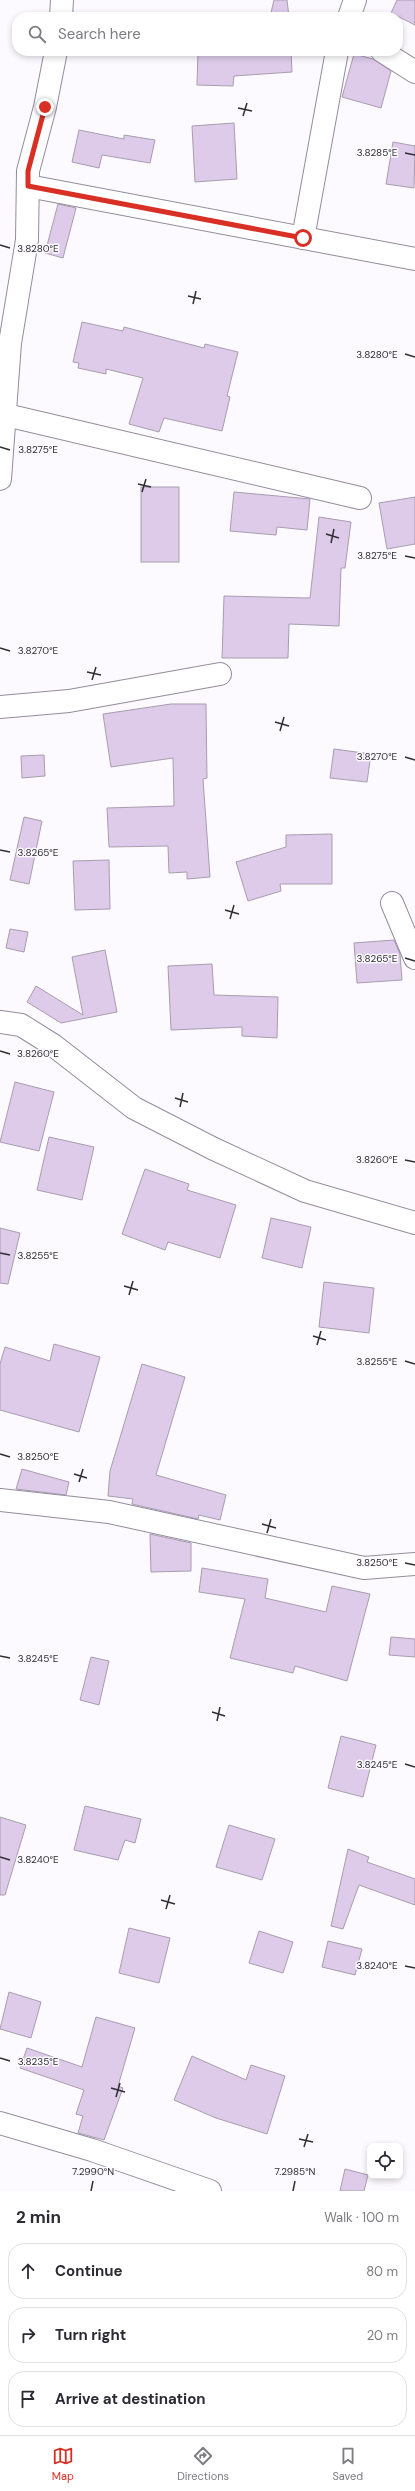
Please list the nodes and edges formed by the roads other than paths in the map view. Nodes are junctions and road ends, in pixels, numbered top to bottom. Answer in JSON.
{"nodes":[{"id":1,"x":62,"y":0,"type":"edge"},
{"id":2,"x":356,"y":0,"type":"edge"},
{"id":3,"x":61,"y":12,"type":"edge"},
{"id":4,"x":351,"y":12,"type":"edge"},
{"id":5,"x":55,"y":56,"type":"edge"},
{"id":6,"x":335,"y":56,"type":"edge"},
{"id":7,"x":390,"y":56,"type":"edge"},
{"id":8,"x":415,"y":72,"type":"edge"},
{"id":9,"x":28,"y":186,"type":"junction"},
{"id":10,"x":303,"y":238,"type":"junction"},
{"id":11,"x":415,"y":259,"type":"edge"},
{"id":12,"x":5,"y":366,"type":"edge"},
{"id":13,"x":6,"y":415,"type":"junction"},
{"id":14,"x":0,"y":479,"type":"edge"},
{"id":15,"x":360,"y":498,"type":"dead end"},
{"id":16,"x":220,"y":674,"type":"dead end"},
{"id":17,"x":0,"y":707,"type":"edge"},
{"id":18,"x":392,"y":903,"type":"dead end"},
{"id":19,"x":415,"y":958,"type":"edge"},
{"id":20,"x":0,"y":1022,"type":"edge"},
{"id":21,"x":415,"y":1223,"type":"edge"},
{"id":22,"x":0,"y":1500,"type":"edge"},
{"id":23,"x":415,"y":1564,"type":"edge"},
{"id":24,"x":0,"y":2123,"type":"edge"},
{"id":25,"x":210,"y":2191,"type":"edge"}],
"edges":[{"from":1,"to":3,"type":"street"},
{"from":2,"to":4,"type":"street"},
{"from":5,"to":9,"type":"street"},
{"from":6,"to":10,"type":"street"},
{"from":7,"to":8,"type":"street"},
{"from":9,"to":10,"type":"street"},
{"from":9,"to":12,"type":"street"},
{"from":10,"to":11,"type":"street"},
{"from":12,"to":13,"type":"street"},
{"from":13,"to":14,"type":"street"},
{"from":13,"to":15,"type":"street"},
{"from":16,"to":17,"type":"street"},
{"from":18,"to":19,"type":"street"},
{"from":20,"to":21,"type":"street"},
{"from":22,"to":23,"type":"street"},
{"from":24,"to":25,"type":"street"}]}
